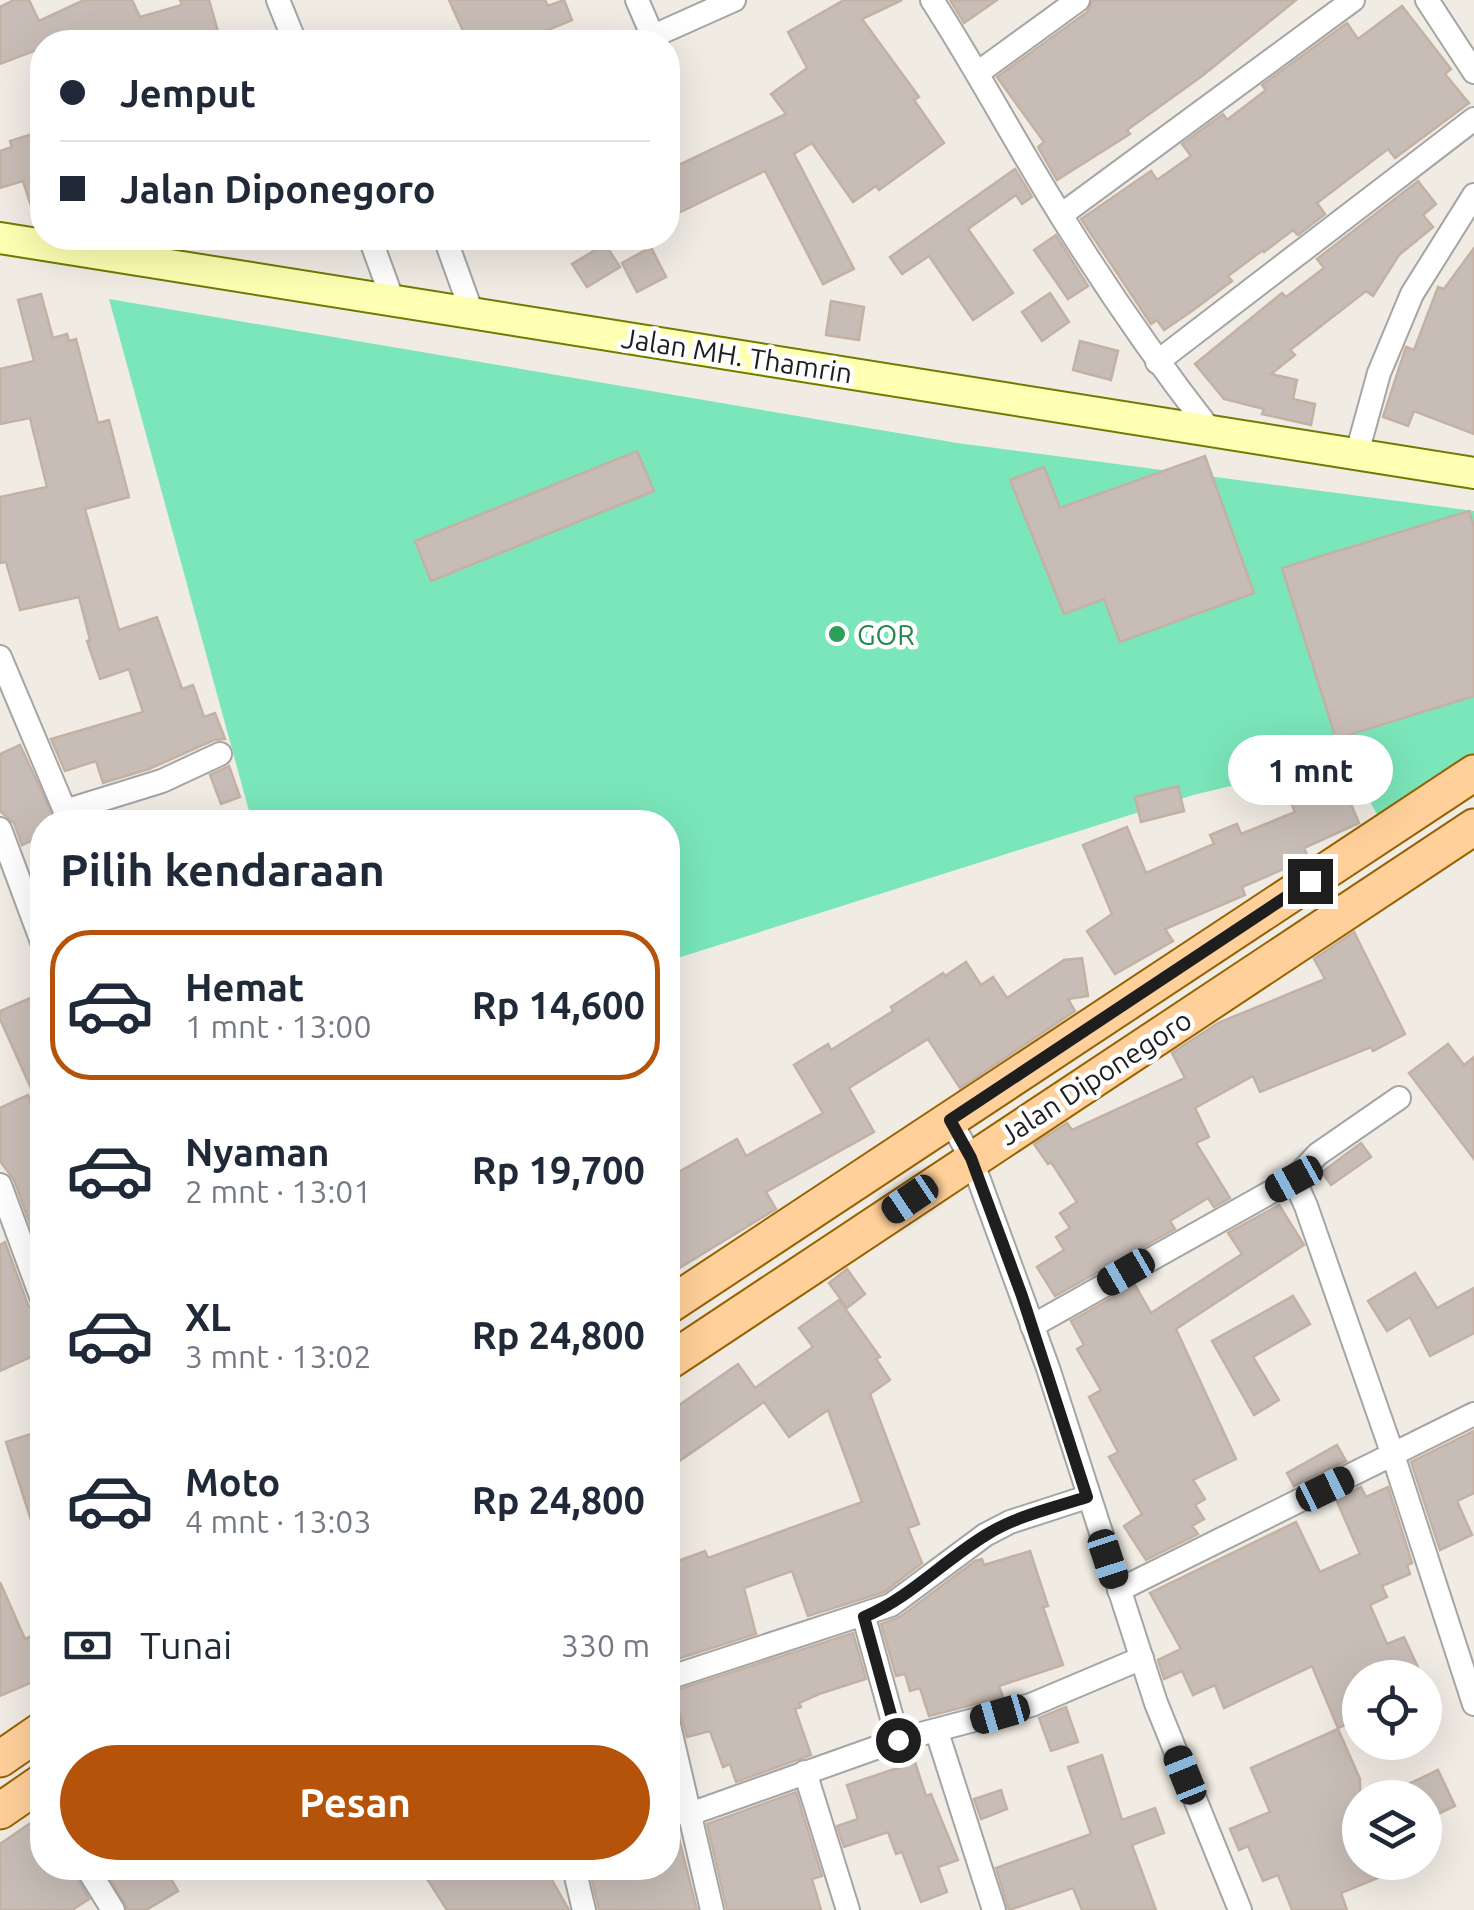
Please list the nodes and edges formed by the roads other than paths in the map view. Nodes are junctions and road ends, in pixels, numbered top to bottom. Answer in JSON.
{"nodes":[{"id":1,"x":278,"y":0,"type":"edge"},
{"id":2,"x":638,"y":0,"type":"edge"},
{"id":3,"x":734,"y":0,"type":"edge"},
{"id":4,"x":932,"y":0,"type":"edge"},
{"id":5,"x":1078,"y":0,"type":"edge"},
{"id":6,"x":1352,"y":0,"type":"edge"},
{"id":7,"x":1427,"y":0,"type":"edge"},
{"id":8,"x":290,"y":30,"type":"edge"},
{"id":9,"x":645,"y":30,"type":"edge"},
{"id":10,"x":669,"y":30,"type":"edge"},
{"id":11,"x":979,"y":72,"type":"junction"},
{"id":12,"x":1474,"y":72,"type":"edge"},
{"id":13,"x":1474,"y":118,"type":"edge"},
{"id":14,"x":1474,"y":195,"type":"edge"},
{"id":15,"x":1061,"y":215,"type":"junction"},
{"id":16,"x":0,"y":238,"type":"edge"},
{"id":17,"x":30,"y":243,"type":"edge"},
{"id":18,"x":75,"y":250,"type":"edge"},
{"id":19,"x":374,"y":250,"type":"edge"},
{"id":20,"x":450,"y":250,"type":"edge"},
{"id":21,"x":393,"y":301,"type":"junction"},
{"id":22,"x":472,"y":313,"type":"junction"},
{"id":23,"x":1157,"y":362,"type":"junction"},
{"id":24,"x":1211,"y":431,"type":"junction"},
{"id":25,"x":1357,"y":453,"type":"junction"},
{"id":26,"x":1474,"y":473,"type":"edge"},
{"id":27,"x":0,"y":657,"type":"edge"},
{"id":28,"x":220,"y":754,"type":"dead end"},
{"id":29,"x":1474,"y":773,"type":"edge"},
{"id":30,"x":65,"y":810,"type":"edge"},
{"id":31,"x":68,"y":810,"type":"edge"},
{"id":32,"x":1474,"y":827,"type":"edge"},
{"id":33,"x":0,"y":829,"type":"edge"},
{"id":34,"x":30,"y":910,"type":"edge"},
{"id":35,"x":1398,"y":1098,"type":"dead end"},
{"id":36,"x":950,"y":1120,"type":"junction"},
{"id":37,"x":971,"y":1158,"type":"junction"},
{"id":38,"x":1294,"y":1179,"type":"junction"},
{"id":39,"x":0,"y":1185,"type":"edge"},
{"id":40,"x":30,"y":1263,"type":"edge"},
{"id":41,"x":680,"y":1298,"type":"edge"},
{"id":42,"x":1032,"y":1326,"type":"junction"},
{"id":43,"x":680,"y":1354,"type":"edge"},
{"id":44,"x":1474,"y":1414,"type":"edge"},
{"id":45,"x":1394,"y":1456,"type":"junction"},
{"id":46,"x":1087,"y":1497,"type":"junction"},
{"id":47,"x":1118,"y":1590,"type":"junction"},
{"id":48,"x":864,"y":1617,"type":"junction"},
{"id":49,"x":1142,"y":1658,"type":"junction"},
{"id":50,"x":680,"y":1674,"type":"edge"},
{"id":51,"x":1474,"y":1704,"type":"edge"},
{"id":52,"x":936,"y":1732,"type":"junction"},
{"id":53,"x":30,"y":1738,"type":"edge"},
{"id":54,"x":898,"y":1740,"type":"junction"},
{"id":55,"x":0,"y":1758,"type":"edge"},
{"id":56,"x":805,"y":1772,"type":"junction"},
{"id":57,"x":680,"y":1780,"type":"edge"},
{"id":58,"x":30,"y":1794,"type":"edge"},
{"id":59,"x":0,"y":1811,"type":"edge"},
{"id":60,"x":687,"y":1815,"type":"junction"},
{"id":61,"x":94,"y":1880,"type":"edge"},
{"id":62,"x":577,"y":1880,"type":"edge"},
{"id":63,"x":113,"y":1910,"type":"edge"},
{"id":64,"x":584,"y":1910,"type":"edge"},
{"id":65,"x":712,"y":1910,"type":"edge"},
{"id":66,"x":848,"y":1910,"type":"edge"},
{"id":67,"x":994,"y":1910,"type":"edge"},
{"id":68,"x":1240,"y":1910,"type":"edge"}],
"edges":[{"from":1,"to":8,"type":"street"},
{"from":2,"to":9,"type":"street"},
{"from":3,"to":10,"type":"street"},
{"from":4,"to":11,"type":"street"},
{"from":5,"to":11,"type":"street"},
{"from":6,"to":15,"type":"street"},
{"from":7,"to":12,"type":"street"},
{"from":11,"to":15,"type":"street"},
{"from":13,"to":23,"type":"street"},
{"from":14,"to":25,"type":"street"},
{"from":15,"to":23,"type":"street"},
{"from":16,"to":17,"type":"main road","name":"Jalan MH. Thamrin"},
{"from":18,"to":21,"type":"main road","name":"Jalan MH. Thamrin"},
{"from":19,"to":21,"type":"street"},
{"from":20,"to":22,"type":"street"},
{"from":21,"to":22,"type":"main road","name":"Jalan MH. Thamrin"},
{"from":22,"to":24,"type":"main road","name":"Jalan MH. Thamrin"},
{"from":23,"to":24,"type":"street"},
{"from":24,"to":25,"type":"main road","name":"Jalan MH. Thamrin"},
{"from":25,"to":26,"type":"main road","name":"Jalan MH. Thamrin"},
{"from":27,"to":30,"type":"street"},
{"from":28,"to":31,"type":"street"},
{"from":29,"to":36,"type":"main road","name":"Jalan Diponegoro"},
{"from":32,"to":37,"type":"main road","name":"Jalan Diponegoro"},
{"from":33,"to":34,"type":"street"},
{"from":35,"to":38,"type":"street"},
{"from":36,"to":37,"type":"street"},
{"from":36,"to":41,"type":"main road","name":"Jalan Diponegoro"},
{"from":37,"to":42,"type":"street"},
{"from":37,"to":43,"type":"main road","name":"Jalan Diponegoro"},
{"from":38,"to":42,"type":"street"},
{"from":38,"to":45,"type":"street"},
{"from":39,"to":40,"type":"street"},
{"from":42,"to":46,"type":"street"},
{"from":44,"to":45,"type":"street"},
{"from":45,"to":47,"type":"street"},
{"from":45,"to":51,"type":"street"},
{"from":46,"to":47,"type":"street"},
{"from":46,"to":48,"type":"street"},
{"from":47,"to":49,"type":"street"},
{"from":48,"to":50,"type":"street"},
{"from":48,"to":54,"type":"street"},
{"from":49,"to":52,"type":"street"},
{"from":49,"to":68,"type":"street"},
{"from":52,"to":54,"type":"street"},
{"from":52,"to":67,"type":"street"},
{"from":53,"to":55,"type":"main road"},
{"from":54,"to":56,"type":"street"},
{"from":56,"to":60,"type":"street"},
{"from":56,"to":66,"type":"street"},
{"from":57,"to":60,"type":"street"},
{"from":58,"to":59,"type":"main road"},
{"from":60,"to":65,"type":"street"},
{"from":61,"to":63,"type":"street"},
{"from":62,"to":64,"type":"street"}]}
